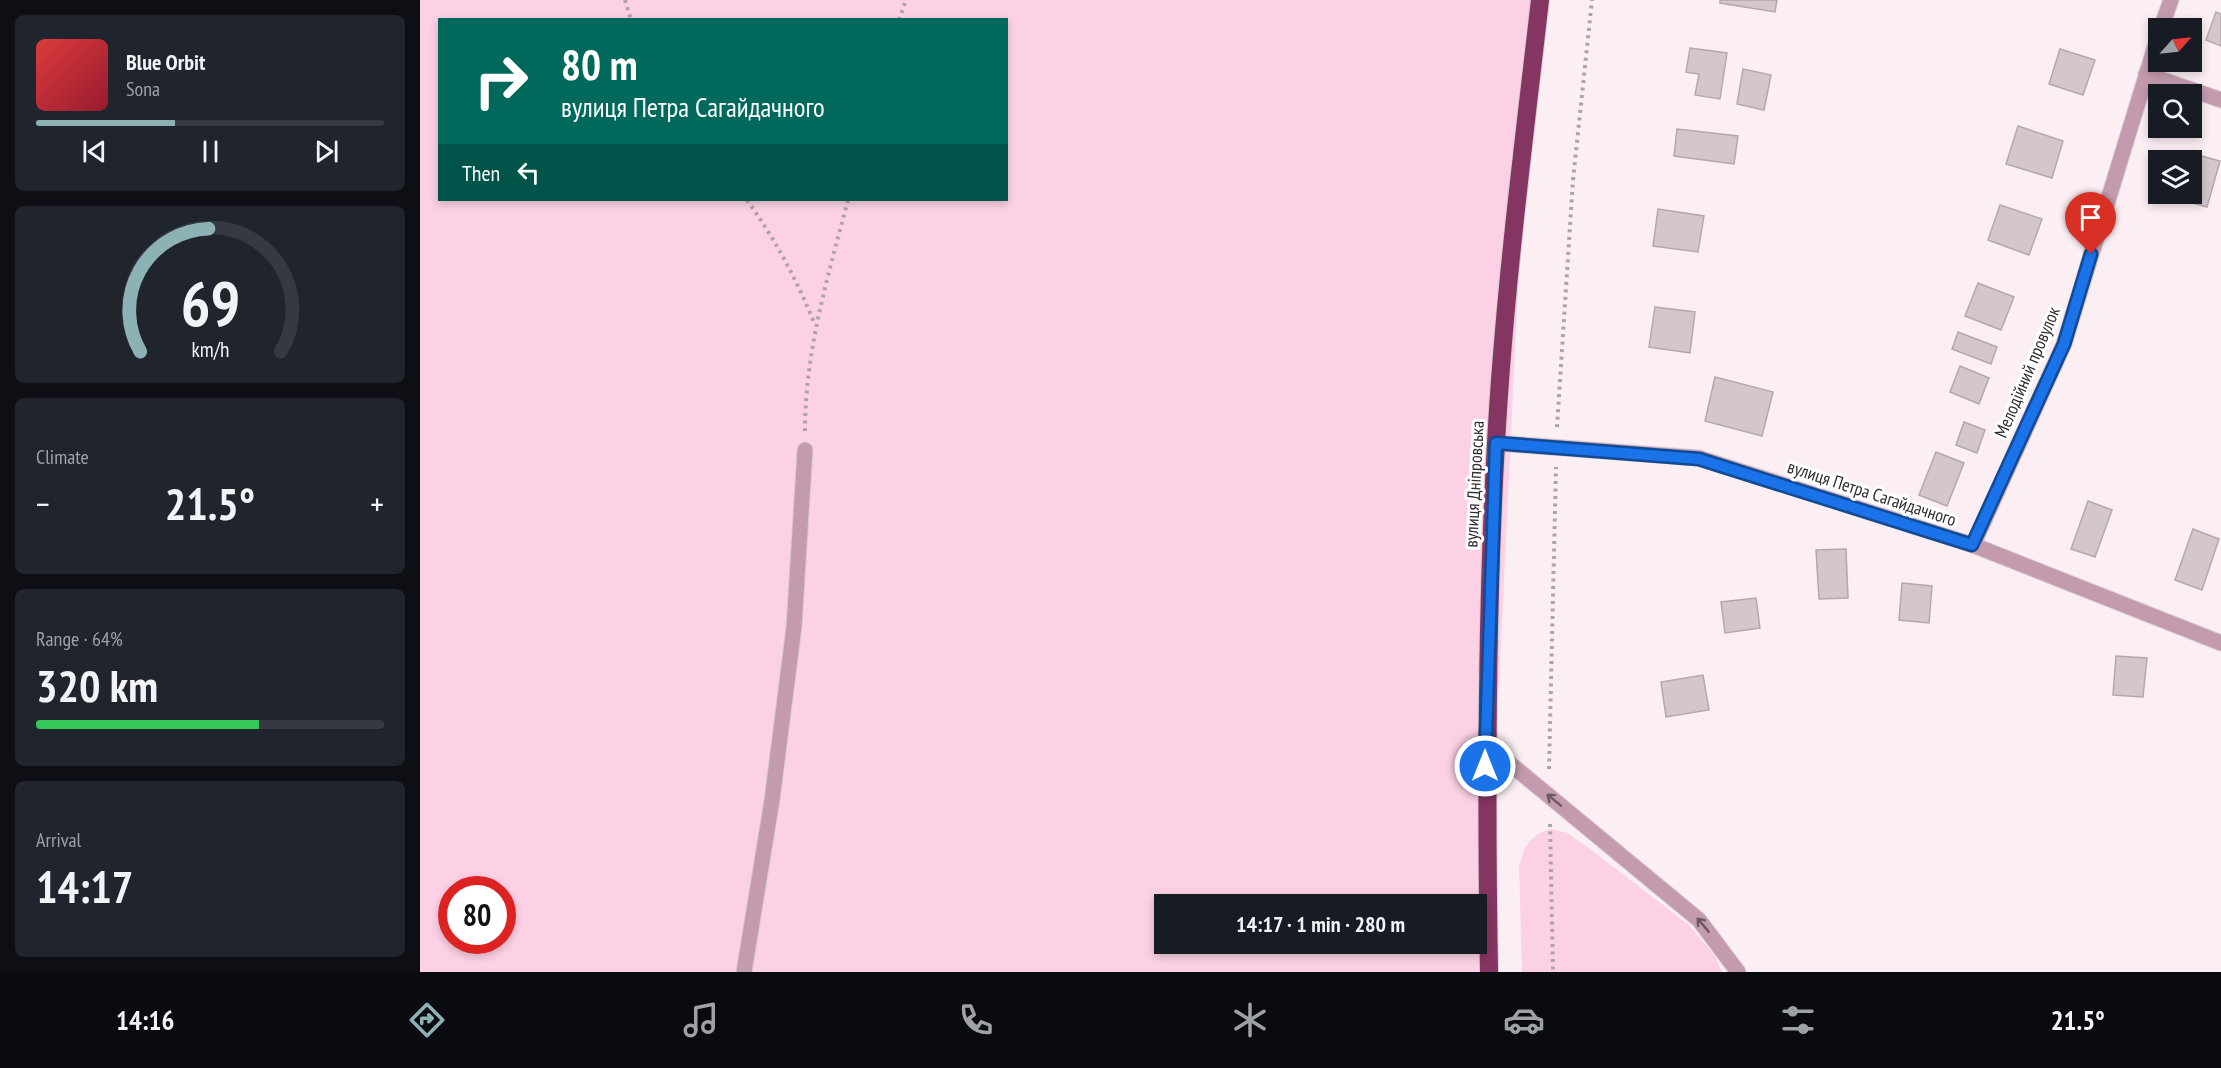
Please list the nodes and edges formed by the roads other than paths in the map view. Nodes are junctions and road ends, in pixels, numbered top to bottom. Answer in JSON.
{"nodes":[{"id":1,"x":1540,"y":0,"type":"edge"},
{"id":2,"x":2171,"y":0,"type":"edge"},
{"id":3,"x":2165,"y":18,"type":"edge"},
{"id":4,"x":2148,"y":68,"type":"edge"},
{"id":5,"x":2146,"y":74,"type":"junction"},
{"id":6,"x":2221,"y":100,"type":"edge"},
{"id":7,"x":1496,"y":443,"type":"junction"},
{"id":8,"x":805,"y":450,"type":"road end"},
{"id":9,"x":1972,"y":545,"type":"junction"},
{"id":10,"x":2221,"y":643,"type":"edge"},
{"id":11,"x":1485,"y":743,"type":"junction"},
{"id":12,"x":744,"y":972,"type":"edge"},
{"id":13,"x":1489,"y":972,"type":"edge"},
{"id":14,"x":1738,"y":972,"type":"edge"}],
"edges":[{"from":1,"to":7,"type":"highway","name":"вулиця Дніпровська"},
{"from":2,"to":3,"type":"street"},
{"from":4,"to":5,"type":"street","name":"Мелодійний провулок"},
{"from":5,"to":6,"type":"street"},
{"from":5,"to":9,"type":"street","name":"Мелодійний провулок"},
{"from":7,"to":9,"type":"street","name":"вулиця Петра Сагайдачного"},
{"from":7,"to":11,"type":"highway","name":"вулиця Дніпровська"},
{"from":8,"to":12,"type":"street"},
{"from":9,"to":10,"type":"street","name":"вулиця Петра Сагайдачного"},
{"from":11,"to":13,"type":"highway","name":"вулиця Дніпровська"},
{"from":14,"to":11,"type":"street","one_way":true}]}
